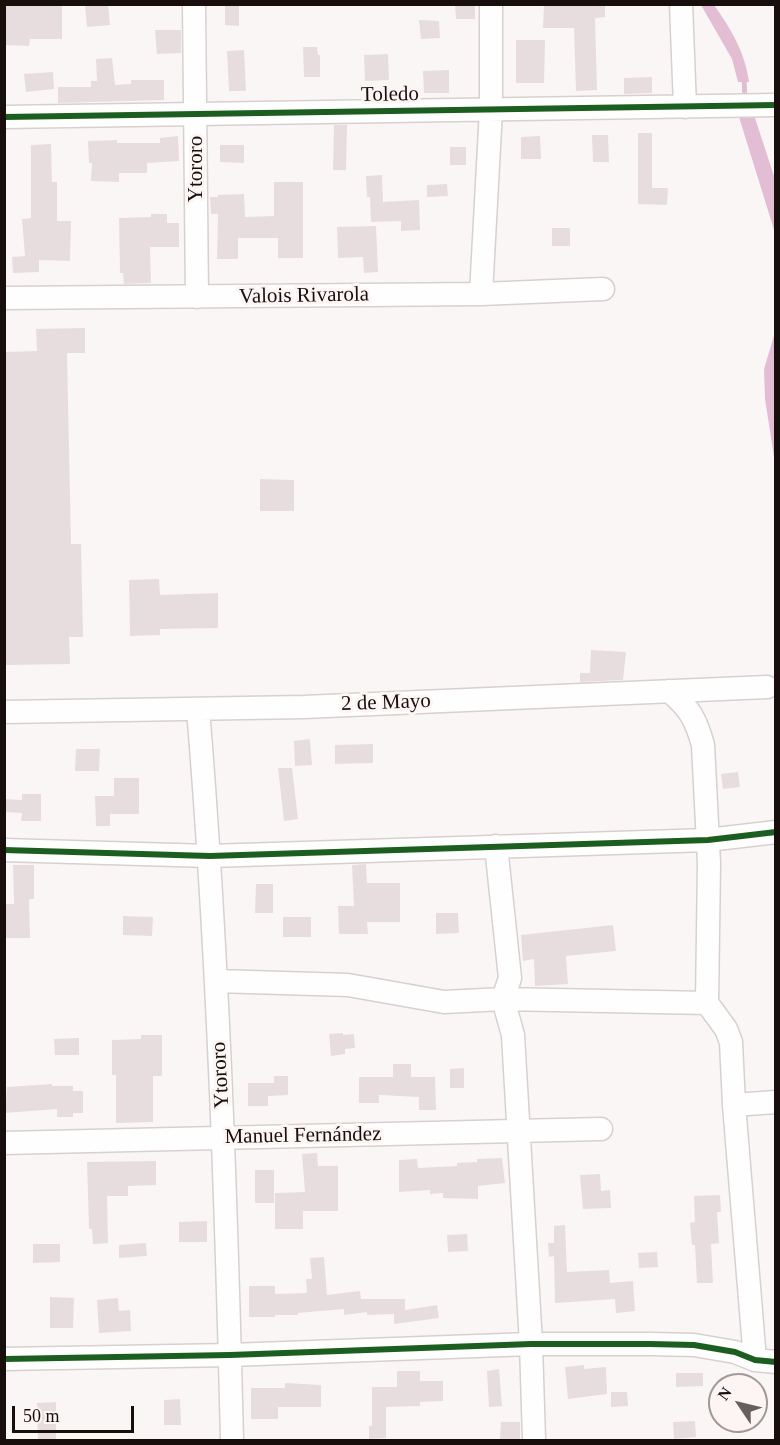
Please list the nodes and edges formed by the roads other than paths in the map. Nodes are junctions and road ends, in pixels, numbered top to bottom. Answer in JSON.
{"nodes":[{"id":1,"x":194,"y":4,"type":"edge"},
{"id":2,"x":491,"y":4,"type":"edge"},
{"id":3,"x":681,"y":4,"type":"edge"},
{"id":4,"x":756,"y":105,"type":"edge"},
{"id":5,"x":685,"y":107,"type":"junction"},
{"id":6,"x":491,"y":110,"type":"junction"},
{"id":7,"x":195,"y":115,"type":"junction"},
{"id":8,"x":4,"y":117,"type":"edge"},
{"id":9,"x":603,"y":289,"type":"dead end"},
{"id":10,"x":481,"y":294,"type":"junction"},
{"id":11,"x":196,"y":297,"type":"junction"},
{"id":12,"x":4,"y":298,"type":"edge"},
{"id":13,"x":767,"y":687,"type":"dead end"},
{"id":14,"x":669,"y":691,"type":"junction"},
{"id":15,"x":198,"y":709,"type":"junction"},
{"id":16,"x":4,"y":712,"type":"edge"},
{"id":17,"x":776,"y":832,"type":"edge"},
{"id":18,"x":708,"y":840,"type":"junction"},
{"id":19,"x":496,"y":846,"type":"junction"},
{"id":20,"x":4,"y":850,"type":"edge"},
{"id":21,"x":210,"y":856,"type":"junction"},
{"id":22,"x":216,"y":981,"type":"junction"},
{"id":23,"x":503,"y":999,"type":"junction"},
{"id":24,"x":706,"y":1003,"type":"junction"},
{"id":25,"x":776,"y":1102,"type":"edge"},
{"id":26,"x":734,"y":1105,"type":"junction"},
{"id":27,"x":601,"y":1129,"type":"dead end"},
{"id":28,"x":519,"y":1131,"type":"junction"},
{"id":29,"x":224,"y":1138,"type":"junction"},
{"id":30,"x":4,"y":1143,"type":"edge"},
{"id":31,"x":531,"y":1344,"type":"junction"},
{"id":32,"x":230,"y":1354,"type":"junction"},
{"id":33,"x":4,"y":1359,"type":"edge"},
{"id":34,"x":765,"y":1361,"type":"edge"},
{"id":35,"x":232,"y":1440,"type":"edge"},
{"id":36,"x":534,"y":1440,"type":"edge"}],
"edges":[{"from":1,"to":7,"type":"street","name":"Ytororo"},
{"from":2,"to":6,"type":"street"},
{"from":3,"to":5,"type":"street"},
{"from":4,"to":5,"type":"street","name":"Toledo"},
{"from":5,"to":6,"type":"street","name":"Toledo"},
{"from":6,"to":7,"type":"street","name":"Toledo"},
{"from":6,"to":10,"type":"street"},
{"from":7,"to":8,"type":"street","name":"Toledo"},
{"from":7,"to":11,"type":"street","name":"Ytororo"},
{"from":9,"to":10,"type":"street","name":"Valois Rivarola"},
{"from":10,"to":11,"type":"street","name":"Valois Rivarola"},
{"from":11,"to":12,"type":"street","name":"Valois Rivarola"},
{"from":13,"to":14,"type":"street","name":"2 de Mayo"},
{"from":14,"to":15,"type":"street","name":"2 de Mayo"},
{"from":14,"to":18,"type":"street"},
{"from":15,"to":16,"type":"street","name":"2 de Mayo"},
{"from":15,"to":21,"type":"street","name":"Ytororo"},
{"from":17,"to":18,"type":"street"},
{"from":18,"to":19,"type":"street"},
{"from":18,"to":24,"type":"street"},
{"from":19,"to":21,"type":"street"},
{"from":19,"to":23,"type":"street"},
{"from":20,"to":21,"type":"street"},
{"from":21,"to":22,"type":"street","name":"Ytororo"},
{"from":22,"to":23,"type":"street"},
{"from":22,"to":29,"type":"street","name":"Ytororo"},
{"from":23,"to":24,"type":"street"},
{"from":23,"to":28,"type":"street"},
{"from":24,"to":26,"type":"street"},
{"from":25,"to":26,"type":"street"},
{"from":26,"to":34,"type":"street"},
{"from":27,"to":28,"type":"street","name":"Manuel Fernández"},
{"from":28,"to":29,"type":"street","name":"Manuel Fernández"},
{"from":28,"to":31,"type":"street"},
{"from":29,"to":30,"type":"street","name":"Manuel Fernández"},
{"from":29,"to":32,"type":"street","name":"Ytororo"},
{"from":31,"to":32,"type":"street"},
{"from":31,"to":34,"type":"street"},
{"from":31,"to":36,"type":"street"},
{"from":32,"to":33,"type":"street"},
{"from":32,"to":35,"type":"street","name":"Ytororo"}]}
